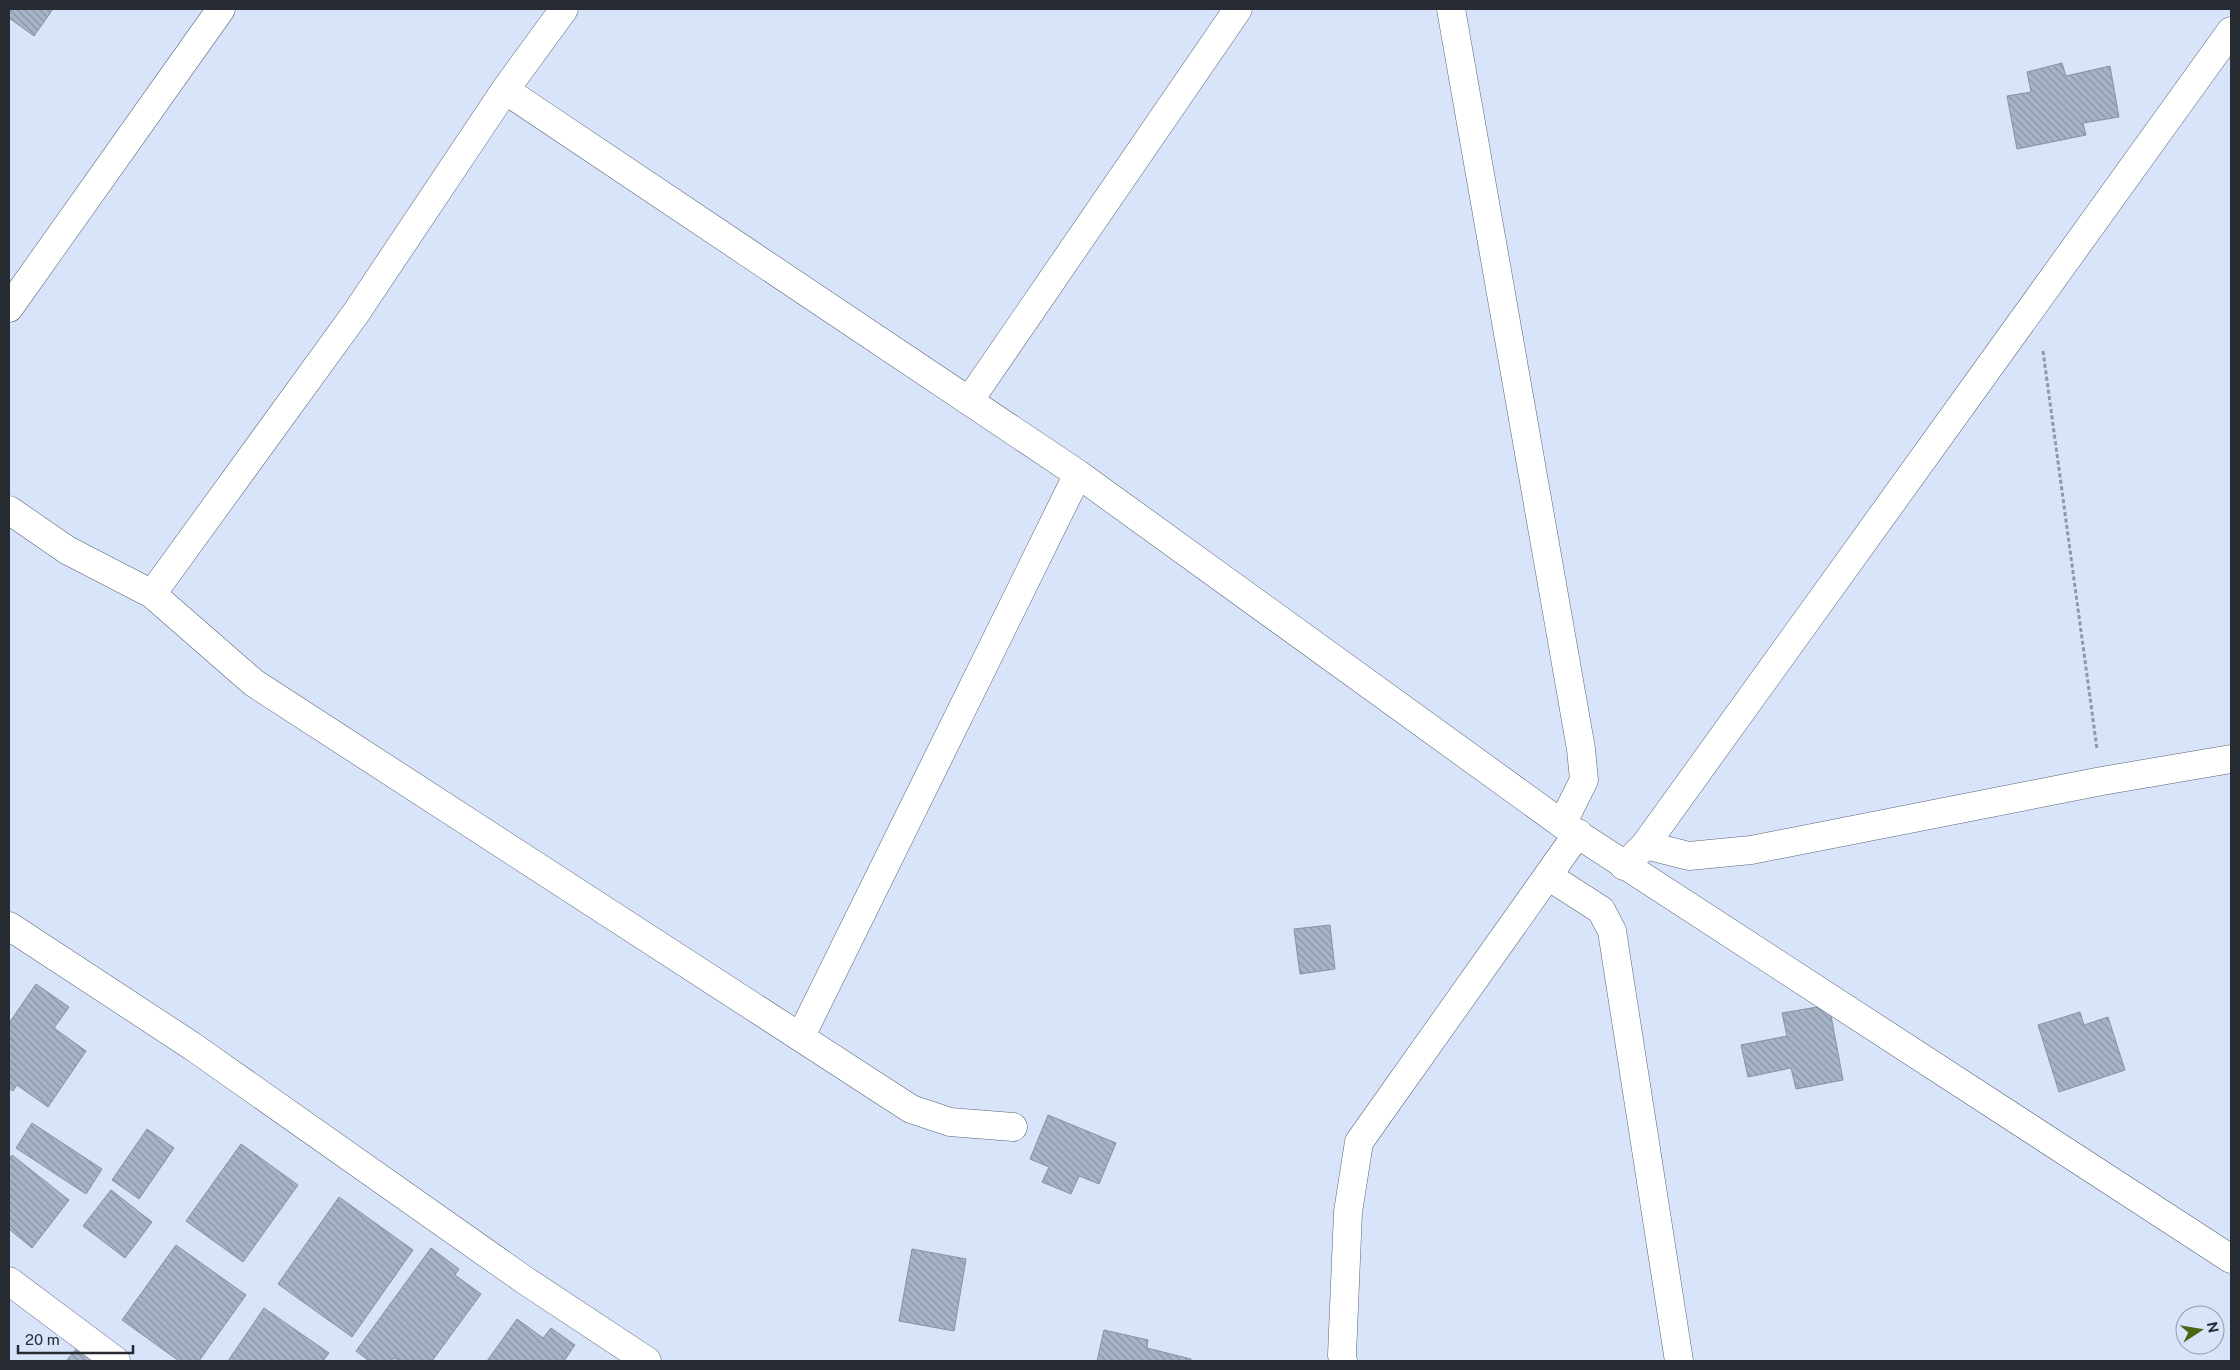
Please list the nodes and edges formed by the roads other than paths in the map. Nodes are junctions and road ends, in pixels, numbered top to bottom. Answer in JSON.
{"nodes":[{"id":1,"x":221,"y":9,"type":"edge"},
{"id":2,"x":564,"y":9,"type":"edge"},
{"id":3,"x":1238,"y":9,"type":"edge"},
{"id":4,"x":1451,"y":9,"type":"edge"},
{"id":5,"x":2231,"y":31,"type":"edge"},
{"id":6,"x":505,"y":90,"type":"junction"},
{"id":7,"x":9,"y":308,"type":"edge"},
{"id":8,"x":970,"y":401,"type":"junction"},
{"id":9,"x":1078,"y":474,"type":"junction"},
{"id":10,"x":9,"y":510,"type":"edge"},
{"id":11,"x":152,"y":594,"type":"junction"},
{"id":12,"x":2231,"y":758,"type":"edge"},
{"id":13,"x":1570,"y":828,"type":"junction"},
{"id":14,"x":1644,"y":845,"type":"junction"},
{"id":15,"x":1624,"y":866,"type":"junction"},
{"id":16,"x":1548,"y":876,"type":"junction"},
{"id":17,"x":9,"y":926,"type":"edge"},
{"id":18,"x":801,"y":1036,"type":"junction"},
{"id":19,"x":1013,"y":1127,"type":"dead end"},
{"id":20,"x":2231,"y":1259,"type":"edge"},
{"id":21,"x":9,"y":1280,"type":"edge"},
{"id":22,"x":116,"y":1361,"type":"edge"},
{"id":23,"x":647,"y":1361,"type":"edge"},
{"id":24,"x":1343,"y":1361,"type":"edge"},
{"id":25,"x":1679,"y":1361,"type":"edge"}],
"edges":[{"from":1,"to":7,"type":"street"},
{"from":2,"to":6,"type":"street"},
{"from":3,"to":8,"type":"street"},
{"from":4,"to":13,"type":"street"},
{"from":5,"to":14,"type":"street"},
{"from":6,"to":8,"type":"street"},
{"from":6,"to":11,"type":"street"},
{"from":8,"to":9,"type":"street"},
{"from":9,"to":13,"type":"street"},
{"from":9,"to":18,"type":"street"},
{"from":10,"to":11,"type":"street"},
{"from":11,"to":18,"type":"street"},
{"from":12,"to":14,"type":"street"},
{"from":13,"to":15,"type":"street"},
{"from":13,"to":16,"type":"street"},
{"from":14,"to":15,"type":"street"},
{"from":15,"to":20,"type":"street"},
{"from":16,"to":24,"type":"street"},
{"from":16,"to":25,"type":"street"},
{"from":17,"to":23,"type":"street"},
{"from":18,"to":19,"type":"street"},
{"from":21,"to":22,"type":"street"}]}
